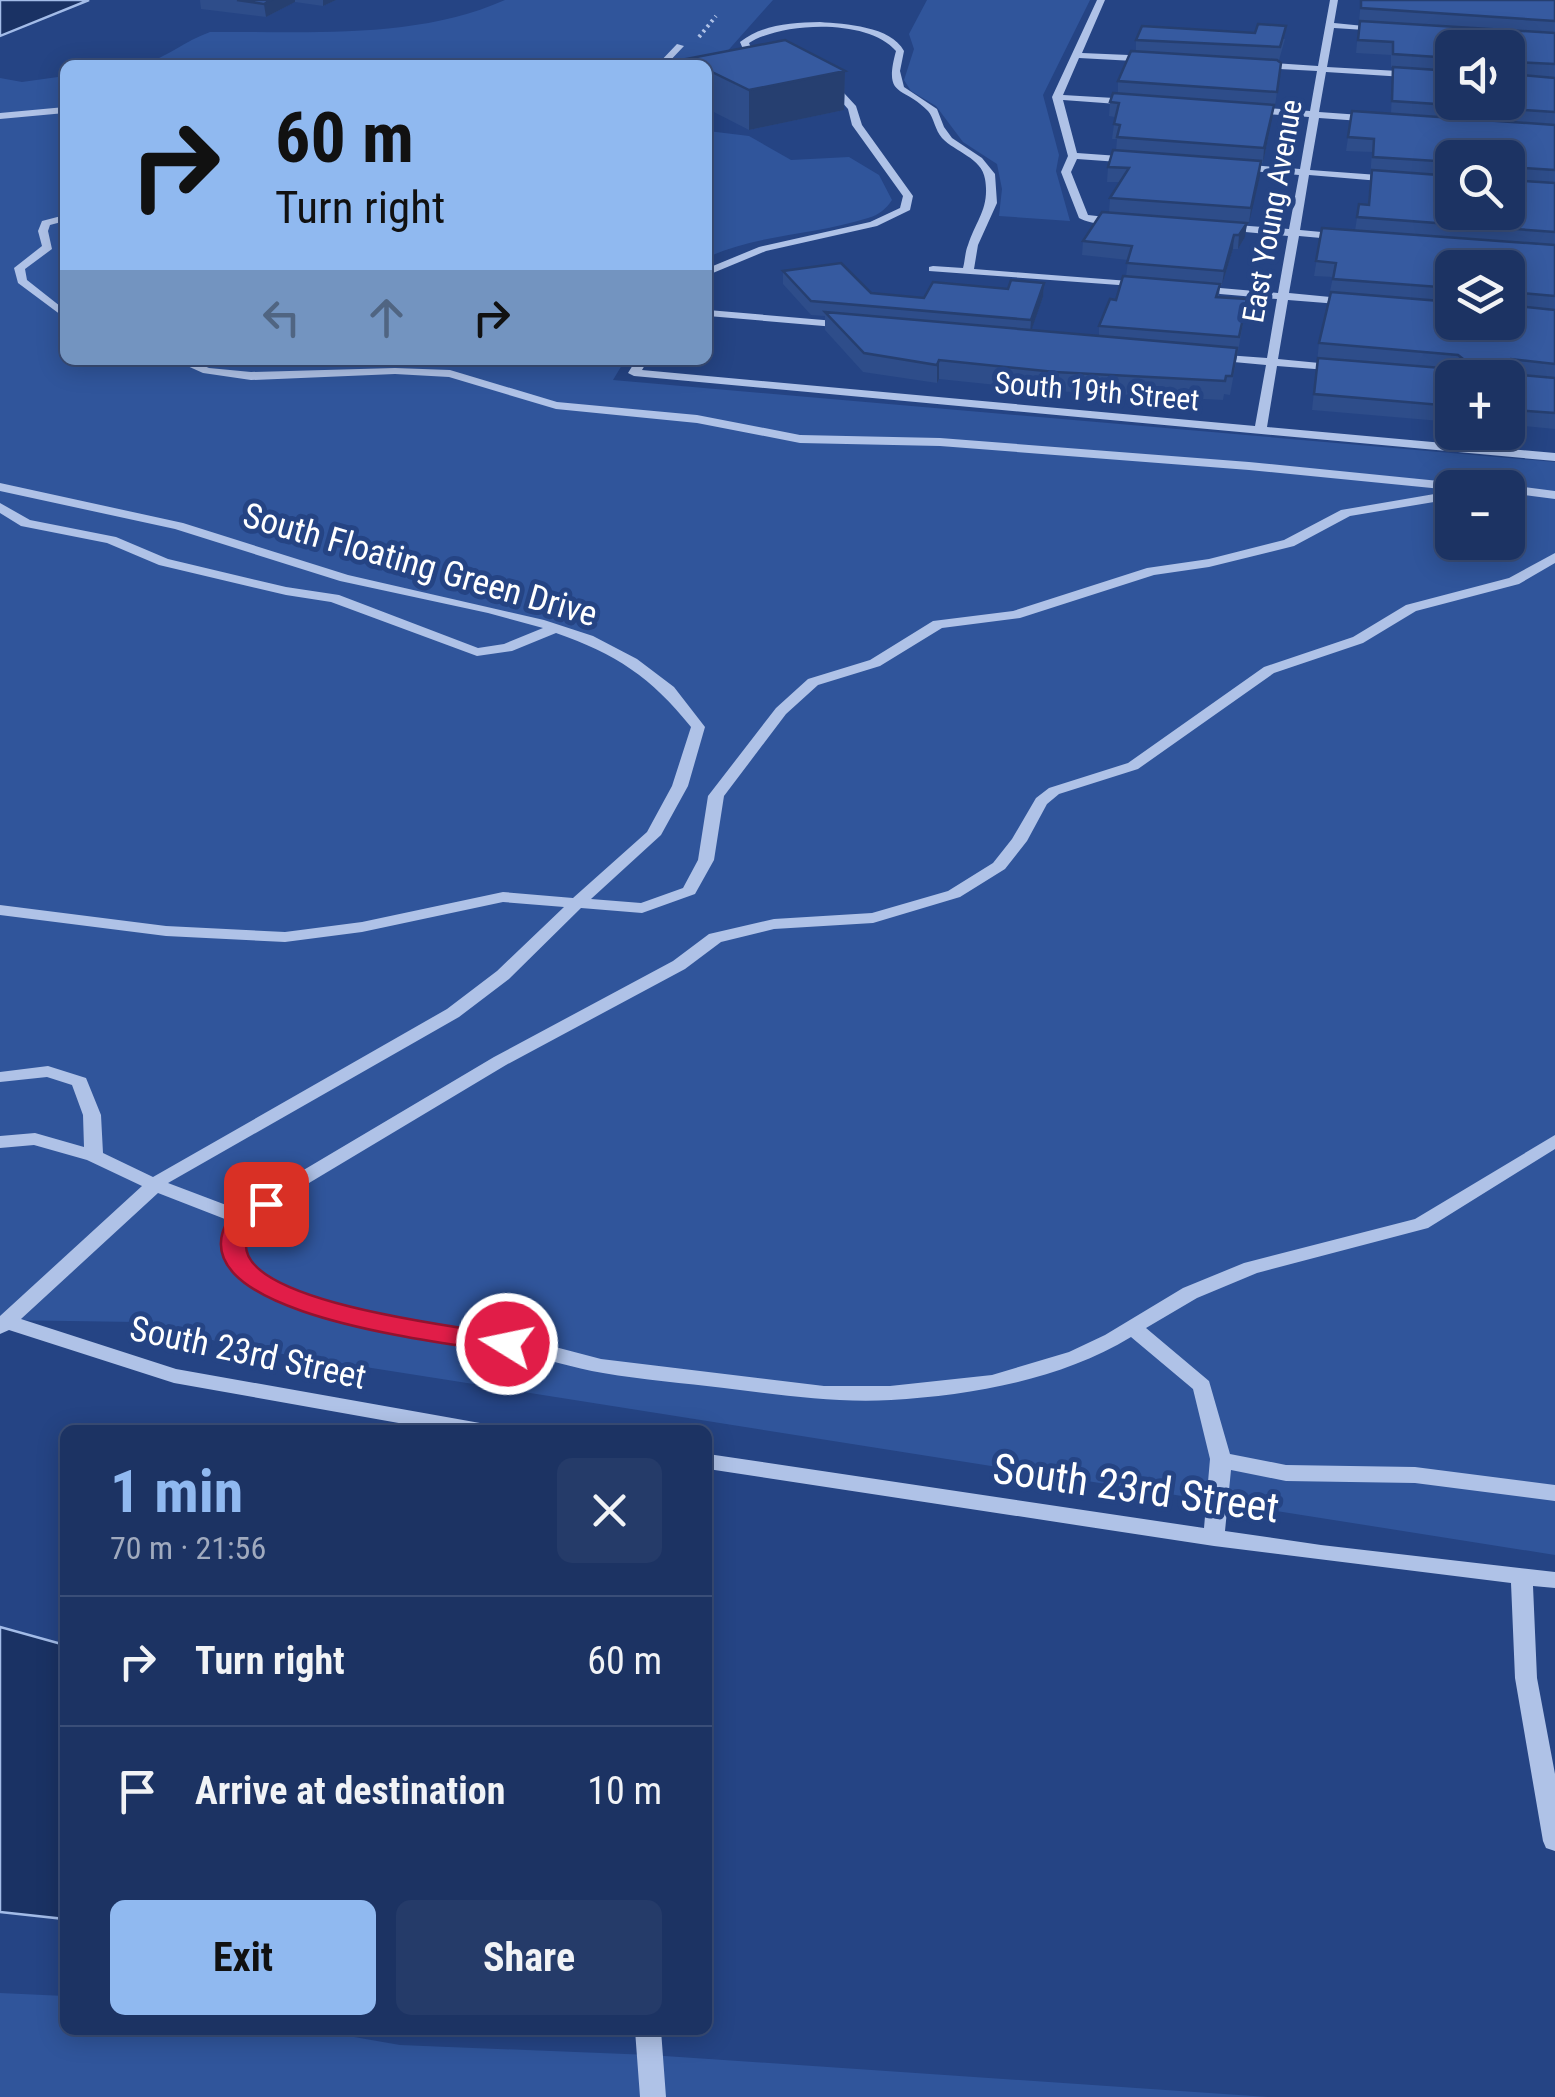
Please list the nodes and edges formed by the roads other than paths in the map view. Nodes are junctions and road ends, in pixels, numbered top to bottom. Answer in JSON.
{"nodes":[{"id":1,"x":1101,"y":0,"type":"edge"},
{"id":2,"x":1334,"y":0,"type":"edge"},
{"id":3,"x":1330,"y":25,"type":"junction"},
{"id":4,"x":1386,"y":28,"type":"edge"},
{"id":5,"x":680,"y":46,"type":"dead end"},
{"id":6,"x":1077,"y":55,"type":"junction"},
{"id":7,"x":666,"y":60,"type":"edge"},
{"id":8,"x":1172,"y":60,"type":"edge"},
{"id":9,"x":768,"y":64,"type":"edge"},
{"id":10,"x":1247,"y":64,"type":"edge"},
{"id":11,"x":1322,"y":68,"type":"junction"},
{"id":12,"x":820,"y":76,"type":"edge"},
{"id":13,"x":1435,"y":76,"type":"edge"},
{"id":14,"x":1058,"y":97,"type":"junction"},
{"id":15,"x":1136,"y":102,"type":"edge"},
{"id":16,"x":1235,"y":109,"type":"edge"},
{"id":17,"x":60,"y":110,"type":"edge"},
{"id":18,"x":1314,"y":115,"type":"junction"},
{"id":19,"x":0,"y":116,"type":"edge"},
{"id":20,"x":1388,"y":120,"type":"edge"},
{"id":21,"x":1074,"y":156,"type":"junction"},
{"id":22,"x":1150,"y":161,"type":"edge"},
{"id":23,"x":1227,"y":167,"type":"edge"},
{"id":24,"x":1304,"y":172,"type":"junction"},
{"id":25,"x":1397,"y":179,"type":"edge"},
{"id":26,"x":60,"y":219,"type":"edge"},
{"id":27,"x":1139,"y":222,"type":"edge"},
{"id":28,"x":1213,"y":226,"type":"edge"},
{"id":29,"x":1292,"y":233,"type":"junction"},
{"id":30,"x":1349,"y":237,"type":"edge"},
{"id":31,"x":933,"y":269,"type":"dead end"},
{"id":32,"x":712,"y":270,"type":"edge"},
{"id":33,"x":968,"y":272,"type":"junction"},
{"id":34,"x":1165,"y":287,"type":"edge"},
{"id":35,"x":1184,"y":288,"type":"edge"},
{"id":36,"x":1283,"y":296,"type":"junction"},
{"id":37,"x":1358,"y":302,"type":"edge"},
{"id":38,"x":60,"y":311,"type":"edge"},
{"id":39,"x":712,"y":312,"type":"edge"},
{"id":40,"x":863,"y":326,"type":"edge"},
{"id":41,"x":1194,"y":356,"type":"edge"},
{"id":42,"x":1272,"y":362,"type":"junction"},
{"id":43,"x":191,"y":365,"type":"edge"},
{"id":44,"x":639,"y":365,"type":"edge"},
{"id":45,"x":1364,"y":370,"type":"edge"},
{"id":46,"x":1260,"y":431,"type":"junction"},
{"id":47,"x":1555,"y":457,"type":"edge"},
{"id":48,"x":1435,"y":485,"type":"edge"},
{"id":49,"x":0,"y":488,"type":"edge"},
{"id":50,"x":1525,"y":492,"type":"edge"},
{"id":51,"x":1555,"y":495,"type":"edge"},
{"id":52,"x":1435,"y":497,"type":"edge"},
{"id":53,"x":0,"y":507,"type":"edge"},
{"id":54,"x":1555,"y":557,"type":"edge"},
{"id":55,"x":554,"y":628,"type":"junction"},
{"id":56,"x":579,"y":900,"type":"junction"},
{"id":57,"x":0,"y":910,"type":"edge"},
{"id":58,"x":0,"y":1077,"type":"edge"},
{"id":59,"x":1555,"y":1141,"type":"edge"},
{"id":60,"x":0,"y":1142,"type":"edge"},
{"id":61,"x":94,"y":1156,"type":"junction"},
{"id":62,"x":155,"y":1186,"type":"junction"},
{"id":63,"x":244,"y":1218,"type":"junction"},
{"id":64,"x":4,"y":1325,"type":"edge"},
{"id":65,"x":1132,"y":1328,"type":"junction"},
{"id":66,"x":449,"y":1425,"type":"edge"},
{"id":67,"x":1221,"y":1459,"type":"junction"},
{"id":68,"x":712,"y":1463,"type":"edge"},
{"id":69,"x":1555,"y":1494,"type":"edge"},
{"id":70,"x":1214,"y":1538,"type":"junction"},
{"id":71,"x":1522,"y":1575,"type":"junction"},
{"id":72,"x":1555,"y":1580,"type":"edge"},
{"id":73,"x":1555,"y":1841,"type":"edge"},
{"id":74,"x":648,"y":2035,"type":"edge"},
{"id":75,"x":653,"y":2097,"type":"edge"}],
"edges":[{"from":1,"to":6,"type":"street"},
{"from":2,"to":3,"type":"street","name":"East Young Avenue"},
{"from":3,"to":4,"type":"street"},
{"from":3,"to":11,"type":"street","name":"East Young Avenue"},
{"from":5,"to":7,"type":"street"},
{"from":6,"to":8,"type":"street"},
{"from":6,"to":14,"type":"street"},
{"from":9,"to":33,"type":"street"},
{"from":10,"to":11,"type":"street"},
{"from":11,"to":13,"type":"street"},
{"from":11,"to":18,"type":"street","name":"East Young Avenue"},
{"from":12,"to":32,"type":"street"},
{"from":14,"to":15,"type":"street"},
{"from":14,"to":21,"type":"street"},
{"from":16,"to":18,"type":"street"},
{"from":17,"to":19,"type":"street"},
{"from":18,"to":20,"type":"street"},
{"from":18,"to":24,"type":"street","name":"East Young Avenue"},
{"from":21,"to":22,"type":"street"},
{"from":21,"to":27,"type":"street"},
{"from":23,"to":24,"type":"street"},
{"from":24,"to":25,"type":"street"},
{"from":24,"to":29,"type":"street","name":"East Young Avenue"},
{"from":26,"to":38,"type":"street"},
{"from":28,"to":29,"type":"street"},
{"from":29,"to":30,"type":"street"},
{"from":29,"to":36,"type":"street","name":"East Young Avenue"},
{"from":31,"to":33,"type":"street"},
{"from":33,"to":34,"type":"street"},
{"from":35,"to":36,"type":"street"},
{"from":36,"to":37,"type":"street"},
{"from":36,"to":42,"type":"street","name":"East Young Avenue"},
{"from":39,"to":40,"type":"street"},
{"from":41,"to":42,"type":"street"},
{"from":42,"to":45,"type":"street"},
{"from":42,"to":46,"type":"street","name":"East Young Avenue"},
{"from":43,"to":48,"type":"street"},
{"from":44,"to":46,"type":"street","name":"South 19th Street"},
{"from":46,"to":47,"type":"street","name":"South 19th Street"},
{"from":49,"to":55,"type":"street","name":"South Floating Green Drive"},
{"from":50,"to":51,"type":"street"},
{"from":52,"to":56,"type":"street"},
{"from":53,"to":55,"type":"street"},
{"from":54,"to":63,"type":"street"},
{"from":55,"to":56,"type":"street","name":"South Floating Green Drive"},
{"from":56,"to":57,"type":"street"},
{"from":56,"to":62,"type":"street","name":"South Floating Green Drive"},
{"from":58,"to":61,"type":"street"},
{"from":59,"to":65,"type":"street"},
{"from":60,"to":61,"type":"street"},
{"from":61,"to":62,"type":"street"},
{"from":62,"to":63,"type":"street"},
{"from":62,"to":64,"type":"street","name":"South Floating Green Drive"},
{"from":63,"to":65,"type":"street"},
{"from":64,"to":66,"type":"street","name":"South 23rd Street"},
{"from":65,"to":67,"type":"street"},
{"from":67,"to":69,"type":"street"},
{"from":67,"to":70,"type":"street"},
{"from":68,"to":70,"type":"street","name":"South 23rd Street"},
{"from":70,"to":71,"type":"street","name":"South 23rd Street"},
{"from":71,"to":72,"type":"street","name":"South 23rd Street"},
{"from":71,"to":73,"type":"street"},
{"from":74,"to":75,"type":"street"}]}
